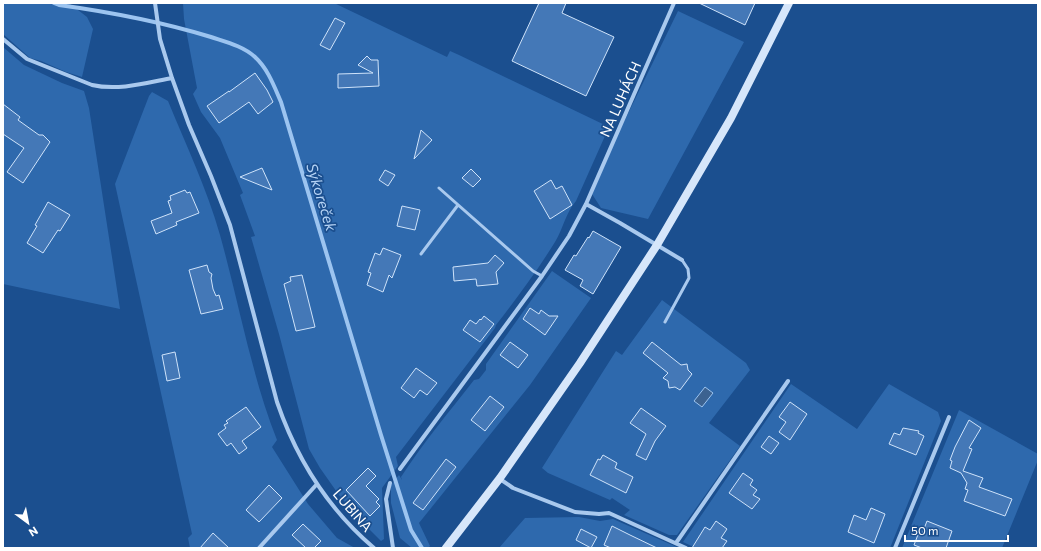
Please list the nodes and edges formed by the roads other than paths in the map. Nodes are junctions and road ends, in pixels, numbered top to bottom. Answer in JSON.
{"nodes":[{"id":1,"x":155,"y":3,"type":"edge"},
{"id":2,"x":674,"y":3,"type":"edge"},
{"id":3,"x":789,"y":3,"type":"edge"},
{"id":4,"x":3,"y":39,"type":"edge"},
{"id":5,"x":172,"y":78,"type":"junction"},
{"id":6,"x":439,"y":188,"type":"dead end"},
{"id":7,"x":586,"y":204,"type":"junction"},
{"id":8,"x":458,"y":205,"type":"junction"},
{"id":9,"x":657,"y":245,"type":"junction"},
{"id":10,"x":421,"y":254,"type":"dead end"},
{"id":11,"x":682,"y":260,"type":"joint"},
{"id":12,"x":542,"y":276,"type":"junction"},
{"id":13,"x":665,"y":322,"type":"dead end"},
{"id":14,"x":788,"y":381,"type":"dead end"},
{"id":15,"x":949,"y":417,"type":"dead end"},
{"id":16,"x":400,"y":469,"type":"dead end"},
{"id":17,"x":500,"y":478,"type":"junction"},
{"id":18,"x":390,"y":483,"type":"dead end"},
{"id":19,"x":317,"y":484,"type":"junction"},
{"id":20,"x":676,"y":543,"type":"junction"},
{"id":21,"x":259,"y":548,"type":"edge"},
{"id":22,"x":374,"y":548,"type":"edge"},
{"id":23,"x":393,"y":548,"type":"edge"},
{"id":24,"x":446,"y":548,"type":"edge"},
{"id":25,"x":686,"y":548,"type":"edge"},
{"id":26,"x":895,"y":548,"type":"edge"}],
"edges":[{"from":1,"to":5,"type":"street","name":"LUBINA"},
{"from":2,"to":7,"type":"street","name":"NA LUHÁCH"},
{"from":3,"to":9,"type":"main road"},
{"from":4,"to":5,"type":"street"},
{"from":5,"to":19,"type":"street","name":"LUBINA"},
{"from":6,"to":8,"type":"lane"},
{"from":7,"to":9,"type":"street"},
{"from":7,"to":12,"type":"street","name":"NA LUHÁCH"},
{"from":8,"to":10,"type":"lane"},
{"from":8,"to":12,"type":"lane"},
{"from":9,"to":11,"type":"street"},
{"from":9,"to":17,"type":"main road"},
{"from":11,"to":13,"type":"lane"},
{"from":12,"to":16,"type":"street","name":"NA LUHÁCH"},
{"from":14,"to":20,"type":"street"},
{"from":15,"to":26,"type":"street"},
{"from":17,"to":20,"type":"street"},
{"from":17,"to":24,"type":"main road"},
{"from":18,"to":23,"type":"street"},
{"from":19,"to":21,"type":"street"},
{"from":19,"to":22,"type":"street","name":"LUBINA"},
{"from":20,"to":25,"type":"street"}]}
